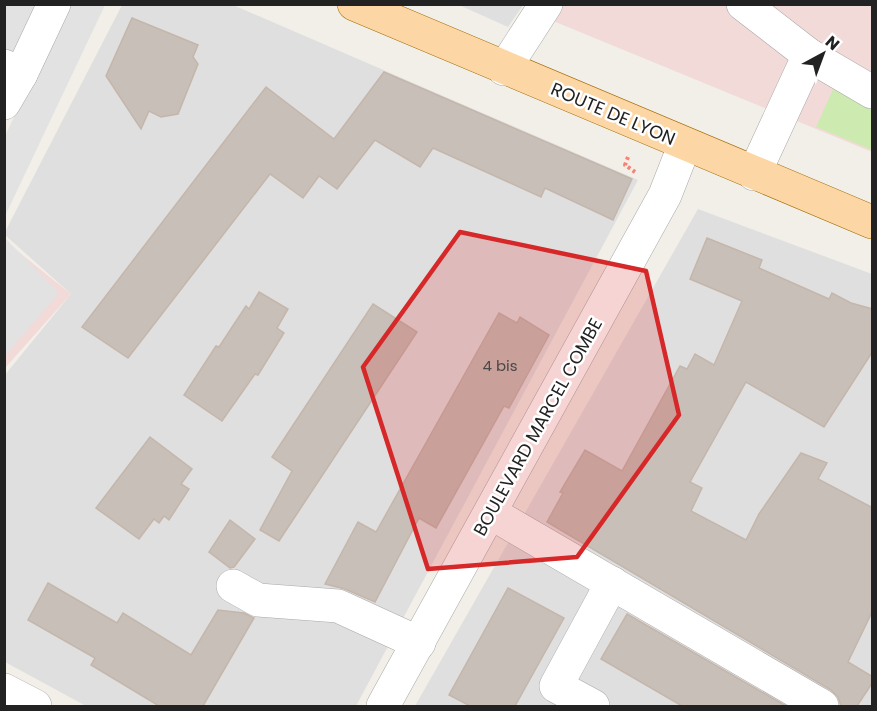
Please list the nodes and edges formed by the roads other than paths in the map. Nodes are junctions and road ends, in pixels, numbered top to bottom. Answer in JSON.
{"nodes":[{"id":1,"x":54,"y":4,"type":"edge"},
{"id":2,"x":354,"y":4,"type":"edge"},
{"id":3,"x":546,"y":4,"type":"edge"},
{"id":4,"x":742,"y":4,"type":"edge"},
{"id":5,"x":809,"y":55,"type":"junction"},
{"id":6,"x":504,"y":69,"type":"junction"},
{"id":7,"x":13,"y":70,"type":"edge"},
{"id":8,"x":873,"y":92,"type":"edge"},
{"id":9,"x":4,"y":103,"type":"edge"},
{"id":10,"x":685,"y":144,"type":"junction"},
{"id":11,"x":754,"y":174,"type":"junction"},
{"id":12,"x":873,"y":222,"type":"edge"},
{"id":13,"x":491,"y":513,"type":"junction"},
{"id":14,"x":612,"y":584,"type":"junction"},
{"id":15,"x":233,"y":586,"type":"dead end"},
{"id":16,"x":418,"y":643,"type":"junction"},
{"id":17,"x":4,"y":690,"type":"edge"},
{"id":18,"x":35,"y":706,"type":"edge"},
{"id":19,"x":383,"y":706,"type":"edge"},
{"id":20,"x":593,"y":706,"type":"edge"},
{"id":21,"x":822,"y":706,"type":"edge"}],
"edges":[{"from":1,"to":7,"type":"street"},
{"from":2,"to":6,"type":"main road","name":"ROUTE DE LYON"},
{"from":3,"to":6,"type":"street"},
{"from":4,"to":5,"type":"street"},
{"from":5,"to":8,"type":"street"},
{"from":5,"to":11,"type":"street"},
{"from":6,"to":10,"type":"main road","name":"ROUTE DE LYON"},
{"from":7,"to":9,"type":"street"},
{"from":10,"to":11,"type":"main road","name":"ROUTE DE LYON"},
{"from":10,"to":13,"type":"street","name":"BOULEVARD MARCEL COMBE"},
{"from":11,"to":12,"type":"main road","name":"ROUTE DE LYON"},
{"from":13,"to":14,"type":"street"},
{"from":13,"to":16,"type":"street","name":"BOULEVARD MARCEL COMBE"},
{"from":14,"to":20,"type":"street"},
{"from":14,"to":21,"type":"street"},
{"from":15,"to":16,"type":"street"},
{"from":16,"to":19,"type":"street","name":"BOULEVARD MARCEL COMBE"},
{"from":17,"to":18,"type":"street"}]}
